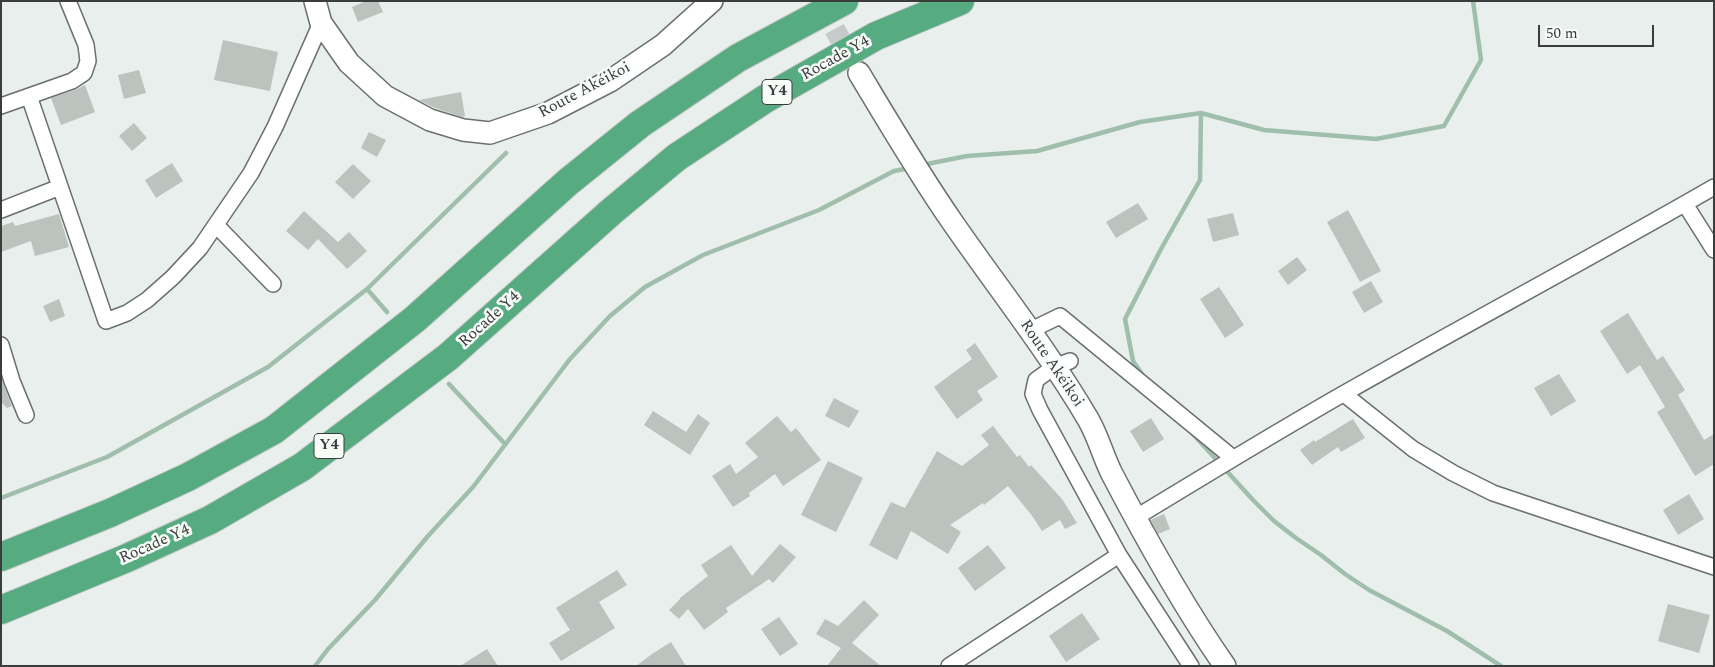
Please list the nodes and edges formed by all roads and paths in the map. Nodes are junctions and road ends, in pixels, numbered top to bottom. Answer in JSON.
{"nodes":[{"id":1,"x":68,"y":1,"type":"edge"},
{"id":2,"x":315,"y":1,"type":"edge"},
{"id":3,"x":712,"y":1,"type":"edge"},
{"id":4,"x":844,"y":1,"type":"edge"},
{"id":5,"x":960,"y":1,"type":"edge"},
{"id":6,"x":322,"y":23,"type":"junction"},
{"id":7,"x":859,"y":73,"type":"tunnel mouth"},
{"id":8,"x":29,"y":96,"type":"junction"},
{"id":9,"x":1,"y":106,"type":"edge"},
{"id":10,"x":60,"y":187,"type":"junction"},
{"id":11,"x":1714,"y":187,"type":"edge"},
{"id":12,"x":1685,"y":204,"type":"junction"},
{"id":13,"x":1,"y":210,"type":"edge"},
{"id":14,"x":216,"y":224,"type":"junction"},
{"id":15,"x":1714,"y":250,"type":"edge"},
{"id":16,"x":273,"y":284,"type":"dead end"},
{"id":17,"x":1029,"y":331,"type":"junction"},
{"id":18,"x":1,"y":345,"type":"edge"},
{"id":19,"x":1062,"y":364,"type":"junction"},
{"id":20,"x":1344,"y":394,"type":"junction"},
{"id":21,"x":26,"y":414,"type":"dead end"},
{"id":22,"x":1233,"y":458,"type":"junction"},
{"id":23,"x":1135,"y":518,"type":"junction"},
{"id":24,"x":1119,"y":555,"type":"junction"},
{"id":25,"x":1,"y":557,"type":"edge"},
{"id":26,"x":1714,"y":567,"type":"edge"},
{"id":27,"x":1,"y":610,"type":"edge"},
{"id":28,"x":949,"y":666,"type":"edge"},
{"id":29,"x":1191,"y":666,"type":"edge"},
{"id":30,"x":1225,"y":666,"type":"edge"}],
"edges":[{"from":1,"to":8,"type":"street"},
{"from":2,"to":6,"type":"street","name":"Route Akéikoi"},
{"from":3,"to":6,"type":"street","name":"Route Akéikoi"},
{"from":4,"to":25,"type":"highway"},
{"from":5,"to":27,"type":"highway","name":"Rocade Y4","number":"Y4"},
{"from":6,"to":14,"type":"street"},
{"from":7,"to":17,"type":"street","name":"Route Akéikoi"},
{"from":8,"to":9,"type":"street"},
{"from":8,"to":10,"type":"street"},
{"from":10,"to":13,"type":"street"},
{"from":10,"to":14,"type":"street"},
{"from":11,"to":12,"type":"street"},
{"from":12,"to":15,"type":"street"},
{"from":12,"to":20,"type":"street"},
{"from":14,"to":16,"type":"street"},
{"from":17,"to":19,"type":"street","name":"Route Akéikoi"},
{"from":17,"to":22,"type":"street"},
{"from":18,"to":21,"type":"street"},
{"from":19,"to":23,"type":"street","name":"Route Akéikoi"},
{"from":19,"to":24,"type":"street"},
{"from":20,"to":22,"type":"street"},
{"from":20,"to":26,"type":"street"},
{"from":22,"to":23,"type":"street"},
{"from":23,"to":30,"type":"street","name":"Route Akéikoi"},
{"from":24,"to":28,"type":"street"},
{"from":24,"to":29,"type":"street"}]}
